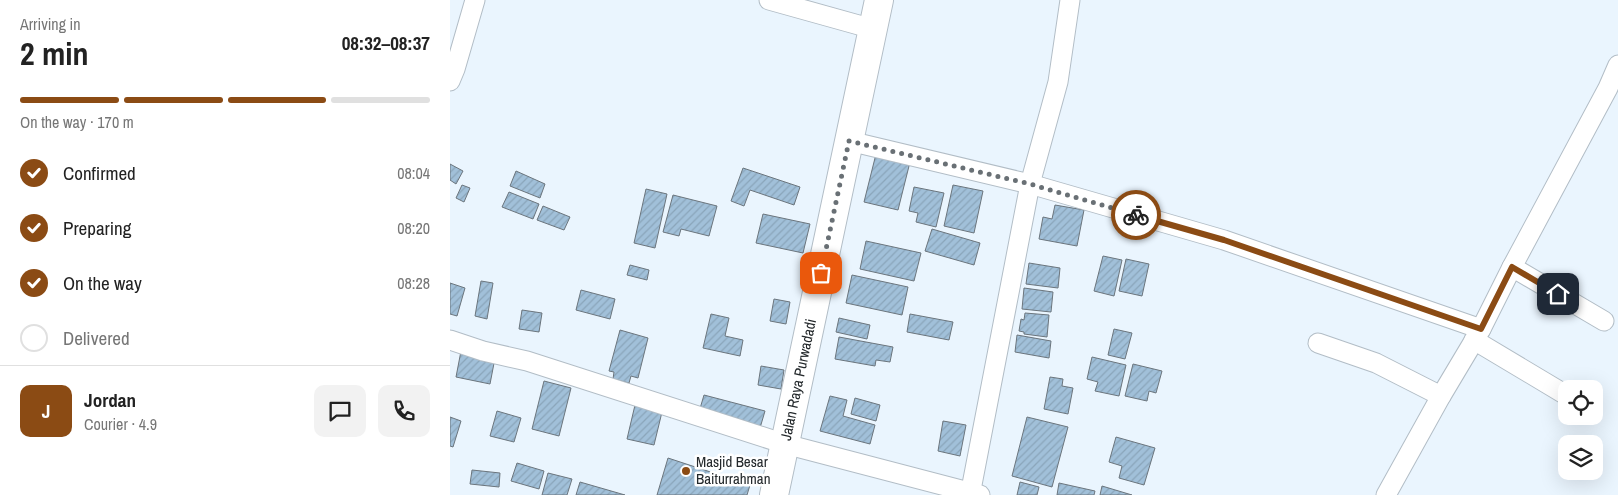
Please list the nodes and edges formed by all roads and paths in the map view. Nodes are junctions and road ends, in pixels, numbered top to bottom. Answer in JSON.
{"nodes":[{"id":1,"x":475,"y":0,"type":"edge"},
{"id":2,"x":769,"y":0,"type":"edge"},
{"id":3,"x":879,"y":0,"type":"edge"},
{"id":4,"x":1070,"y":0,"type":"edge"},
{"id":5,"x":873,"y":29,"type":"junction"},
{"id":6,"x":1618,"y":65,"type":"edge"},
{"id":7,"x":450,"y":81,"type":"edge"},
{"id":8,"x":849,"y":141,"type":"junction"},
{"id":9,"x":1030,"y":184,"type":"junction"},
{"id":10,"x":1512,"y":267,"type":"junction"},
{"id":11,"x":1604,"y":321,"type":"dead end"},
{"id":12,"x":1478,"y":335,"type":"junction"},
{"id":13,"x":450,"y":340,"type":"edge"},
{"id":14,"x":1318,"y":343,"type":"dead end"},
{"id":15,"x":1558,"y":390,"type":"edge"},
{"id":16,"x":1441,"y":396,"type":"junction"},
{"id":17,"x":785,"y":444,"type":"junction"},
{"id":18,"x":1391,"y":493,"type":"edge"},
{"id":19,"x":973,"y":494,"type":"edge"},
{"id":20,"x":774,"y":495,"type":"edge"}],
"edges":[{"from":1,"to":7,"type":"street"},
{"from":2,"to":5,"type":"street"},
{"from":3,"to":5,"type":"main road","name":"Jalan Raya Purwadadi"},
{"from":4,"to":9,"type":"street"},
{"from":5,"to":8,"type":"main road","name":"Jalan Raya Purwadadi"},
{"from":6,"to":10,"type":"street"},
{"from":8,"to":9,"type":"street"},
{"from":8,"to":17,"type":"main road","name":"Jalan Raya Purwadadi"},
{"from":9,"to":12,"type":"street"},
{"from":9,"to":19,"type":"street"},
{"from":10,"to":11,"type":"street"},
{"from":10,"to":12,"type":"street"},
{"from":12,"to":15,"type":"street"},
{"from":12,"to":16,"type":"street"},
{"from":13,"to":17,"type":"street"},
{"from":14,"to":16,"type":"street"},
{"from":16,"to":18,"type":"street"},
{"from":17,"to":19,"type":"street"},
{"from":17,"to":20,"type":"main road","name":"Jalan Raya Purwadadi"}]}
